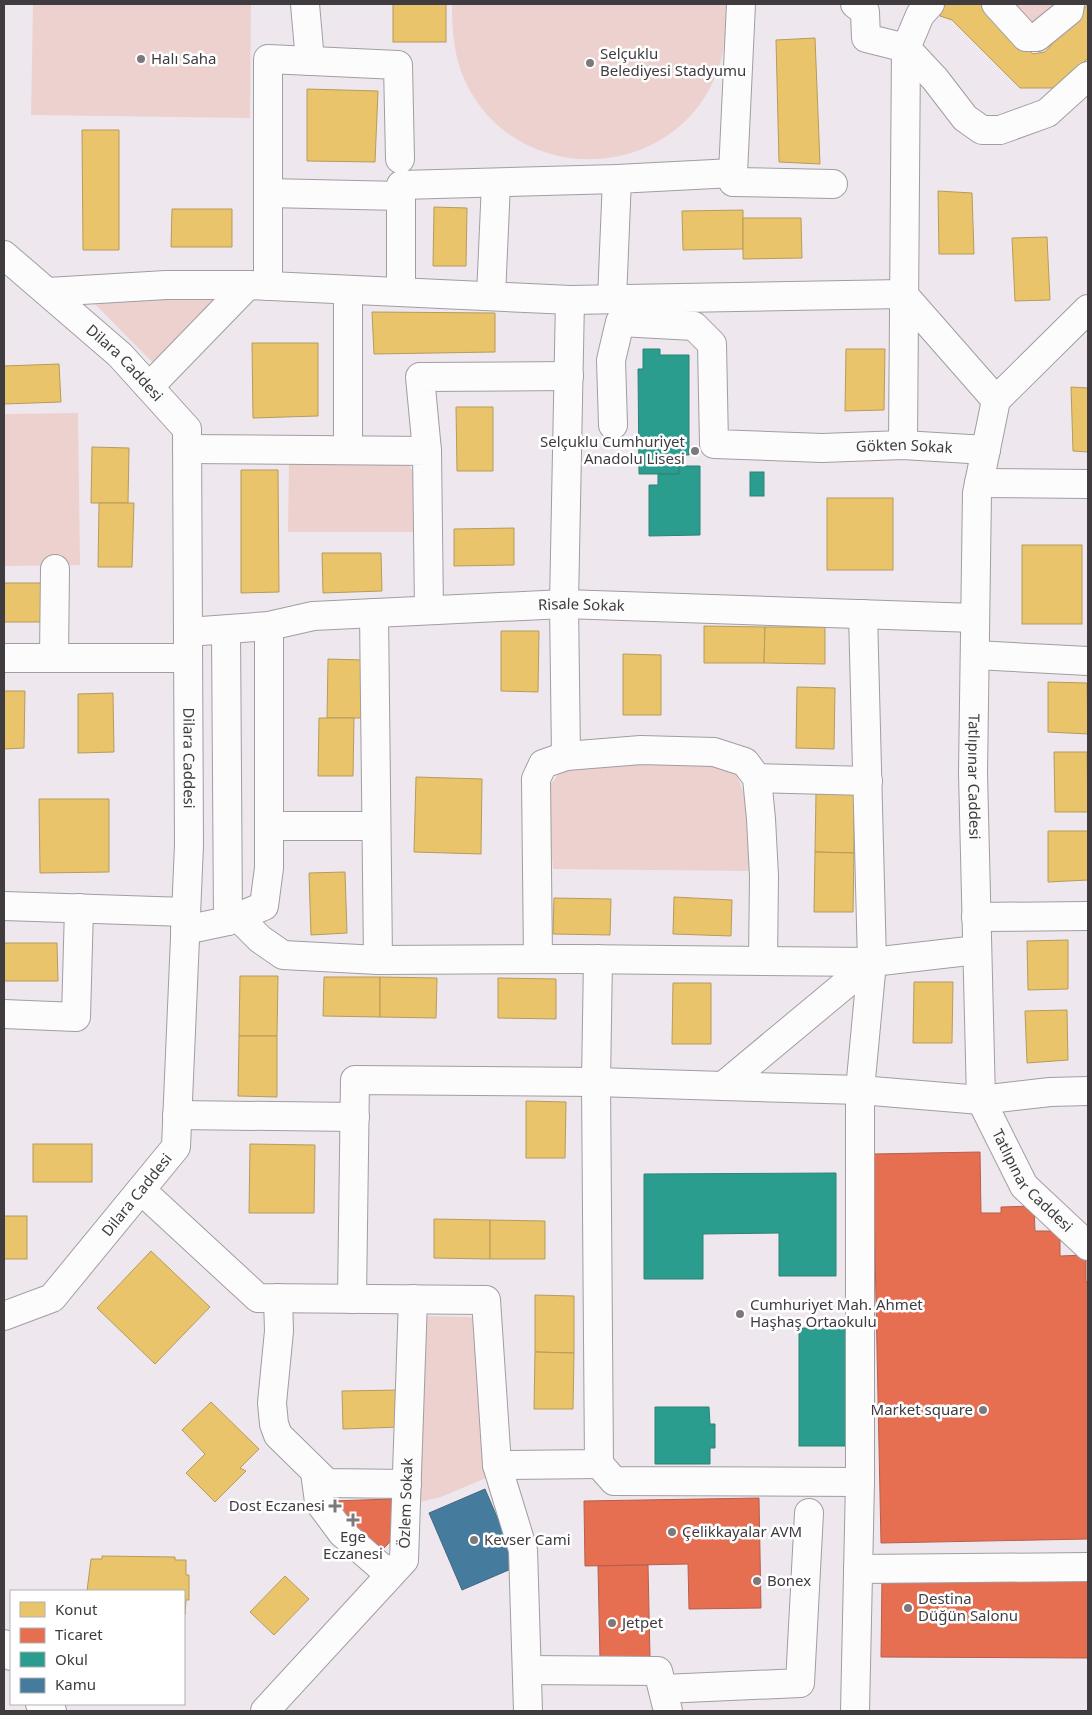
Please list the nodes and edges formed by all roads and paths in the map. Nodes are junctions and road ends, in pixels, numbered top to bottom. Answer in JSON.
{"nodes":[{"id":1,"x":304,"y":4,"type":"edge"},
{"id":2,"x":740,"y":4,"type":"edge"},
{"id":3,"x":854,"y":4,"type":"edge"},
{"id":4,"x":930,"y":4,"type":"edge"},
{"id":5,"x":996,"y":4,"type":"edge"},
{"id":6,"x":1070,"y":4,"type":"edge"},
{"id":7,"x":906,"y":48,"type":"junction"},
{"id":8,"x":310,"y":61,"type":"junction"},
{"id":9,"x":1088,"y":76,"type":"edge"},
{"id":10,"x":400,"y":160,"type":"dead end"},
{"id":11,"x":733,"y":173,"type":"junction"},
{"id":12,"x":616,"y":179,"type":"junction"},
{"id":13,"x":496,"y":183,"type":"junction"},
{"id":14,"x":832,"y":184,"type":"dead end"},
{"id":15,"x":268,"y":193,"type":"junction"},
{"id":16,"x":401,"y":196,"type":"junction"},
{"id":17,"x":4,"y":255,"type":"edge"},
{"id":18,"x":258,"y":286,"type":"junction"},
{"id":19,"x":348,"y":290,"type":"junction"},
{"id":20,"x":48,"y":292,"type":"junction"},
{"id":21,"x":400,"y":292,"type":"junction"},
{"id":22,"x":903,"y":294,"type":"junction"},
{"id":23,"x":491,"y":296,"type":"junction"},
{"id":24,"x":570,"y":300,"type":"junction"},
{"id":25,"x":612,"y":300,"type":"junction"},
{"id":26,"x":1088,"y":309,"type":"edge"},
{"id":27,"x":569,"y":376,"type":"junction"},
{"id":28,"x":150,"y":387,"type":"junction"},
{"id":29,"x":996,"y":400,"type":"junction"},
{"id":30,"x":613,"y":424,"type":"dead end"},
{"id":31,"x":903,"y":445,"type":"junction"},
{"id":32,"x":187,"y":448,"type":"junction"},
{"id":33,"x":348,"y":450,"type":"junction"},
{"id":34,"x":986,"y":450,"type":"junction"},
{"id":35,"x":427,"y":451,"type":"junction"},
{"id":36,"x":979,"y":483,"type":"junction"},
{"id":37,"x":1088,"y":484,"type":"edge"},
{"id":38,"x":55,"y":569,"type":"dead end"},
{"id":39,"x":564,"y":604,"type":"junction"},
{"id":40,"x":429,"y":610,"type":"junction"},
{"id":41,"x":374,"y":613,"type":"junction"},
{"id":42,"x":863,"y":614,"type":"junction"},
{"id":43,"x":975,"y":618,"type":"junction"},
{"id":44,"x":269,"y":626,"type":"junction"},
{"id":45,"x":226,"y":630,"type":"junction"},
{"id":46,"x":188,"y":645,"type":"junction"},
{"id":47,"x":974,"y":655,"type":"junction"},
{"id":48,"x":4,"y":658,"type":"edge"},
{"id":49,"x":54,"y":658,"type":"junction"},
{"id":50,"x":1088,"y":661,"type":"edge"},
{"id":51,"x":566,"y":756,"type":"junction"},
{"id":52,"x":757,"y":778,"type":"junction"},
{"id":53,"x":868,"y":781,"type":"junction"},
{"id":54,"x":269,"y":826,"type":"junction"},
{"id":55,"x":376,"y":826,"type":"junction"},
{"id":56,"x":4,"y":906,"type":"edge"},
{"id":57,"x":79,"y":908,"type":"junction"},
{"id":58,"x":1088,"y":916,"type":"edge"},
{"id":59,"x":976,"y":917,"type":"junction"},
{"id":60,"x":233,"y":919,"type":"junction"},
{"id":61,"x":186,"y":921,"type":"junction"},
{"id":62,"x":977,"y":950,"type":"junction"},
{"id":63,"x":538,"y":959,"type":"junction"},
{"id":64,"x":598,"y":959,"type":"junction"},
{"id":65,"x":378,"y":960,"type":"junction"},
{"id":66,"x":763,"y":961,"type":"junction"},
{"id":67,"x":872,"y":962,"type":"junction"},
{"id":68,"x":4,"y":1014,"type":"edge"},
{"id":69,"x":596,"y":1082,"type":"junction"},
{"id":70,"x":724,"y":1086,"type":"junction"},
{"id":71,"x":860,"y":1090,"type":"junction"},
{"id":72,"x":1088,"y":1091,"type":"edge"},
{"id":73,"x":981,"y":1100,"type":"junction"},
{"id":74,"x":177,"y":1115,"type":"junction"},
{"id":75,"x":355,"y":1117,"type":"junction"},
{"id":76,"x":141,"y":1190,"type":"junction"},
{"id":77,"x":1088,"y":1246,"type":"edge"},
{"id":78,"x":278,"y":1298,"type":"junction"},
{"id":79,"x":352,"y":1299,"type":"junction"},
{"id":80,"x":413,"y":1299,"type":"junction"},
{"id":81,"x":4,"y":1316,"type":"edge"},
{"id":82,"x":599,"y":1464,"type":"junction"},
{"id":83,"x":497,"y":1465,"type":"junction"},
{"id":84,"x":315,"y":1472,"type":"junction"},
{"id":85,"x":860,"y":1482,"type":"junction"},
{"id":86,"x":407,"y":1484,"type":"junction"},
{"id":87,"x":809,"y":1513,"type":"dead end"},
{"id":88,"x":1088,"y":1567,"type":"edge"},
{"id":89,"x":858,"y":1569,"type":"junction"},
{"id":90,"x":390,"y":1575,"type":"junction"},
{"id":91,"x":527,"y":1670,"type":"junction"},
{"id":92,"x":666,"y":1700,"type":"edge"},
{"id":93,"x":265,"y":1711,"type":"edge"},
{"id":94,"x":528,"y":1711,"type":"edge"},
{"id":95,"x":855,"y":1711,"type":"edge"}],
"edges":[{"from":1,"to":8,"type":"street"},
{"from":2,"to":11,"type":"street"},
{"from":3,"to":7,"type":"street"},
{"from":4,"to":7,"type":"street"},
{"from":5,"to":6,"type":"street"},
{"from":7,"to":9,"type":"street"},
{"from":7,"to":22,"type":"street"},
{"from":8,"to":10,"type":"street"},
{"from":8,"to":15,"type":"street"},
{"from":11,"to":12,"type":"street"},
{"from":11,"to":14,"type":"street"},
{"from":12,"to":13,"type":"street"},
{"from":12,"to":25,"type":"street"},
{"from":13,"to":16,"type":"street"},
{"from":13,"to":23,"type":"street"},
{"from":15,"to":16,"type":"street"},
{"from":15,"to":18,"type":"street"},
{"from":16,"to":21,"type":"street"},
{"from":17,"to":20,"type":"street","name":"Dilara Caddesi"},
{"from":18,"to":19,"type":"street"},
{"from":18,"to":20,"type":"street"},
{"from":18,"to":28,"type":"street"},
{"from":19,"to":21,"type":"street"},
{"from":19,"to":33,"type":"street"},
{"from":20,"to":28,"type":"street","name":"Dilara Caddesi"},
{"from":21,"to":23,"type":"street"},
{"from":22,"to":25,"type":"street"},
{"from":22,"to":29,"type":"street"},
{"from":22,"to":31,"type":"street"},
{"from":23,"to":24,"type":"street"},
{"from":24,"to":25,"type":"street"},
{"from":24,"to":27,"type":"street"},
{"from":26,"to":29,"type":"street"},
{"from":27,"to":35,"type":"street"},
{"from":27,"to":39,"type":"street"},
{"from":28,"to":32,"type":"street","name":"Dilara Caddesi"},
{"from":29,"to":34,"type":"street","name":"Tatlıpınar Caddesi"},
{"from":30,"to":31,"type":"street","name":"Gökten Sokak"},
{"from":31,"to":34,"type":"street","name":"Gökten Sokak"},
{"from":32,"to":33,"type":"street"},
{"from":32,"to":46,"type":"street","name":"Dilara Caddesi"},
{"from":33,"to":35,"type":"street"},
{"from":34,"to":36,"type":"street","name":"Tatlıpınar Caddesi"},
{"from":35,"to":40,"type":"street"},
{"from":36,"to":37,"type":"street"},
{"from":36,"to":43,"type":"street","name":"Tatlıpınar Caddesi"},
{"from":38,"to":49,"type":"street"},
{"from":39,"to":40,"type":"street","name":"Risale Sokak"},
{"from":39,"to":42,"type":"street","name":"Risale Sokak"},
{"from":39,"to":51,"type":"street"},
{"from":40,"to":41,"type":"street","name":"Risale Sokak"},
{"from":41,"to":44,"type":"street","name":"Risale Sokak"},
{"from":41,"to":55,"type":"street"},
{"from":42,"to":43,"type":"street","name":"Risale Sokak"},
{"from":42,"to":53,"type":"street"},
{"from":43,"to":47,"type":"street","name":"Tatlıpınar Caddesi"},
{"from":44,"to":45,"type":"street","name":"Risale Sokak"},
{"from":44,"to":54,"type":"street"},
{"from":45,"to":46,"type":"street","name":"Risale Sokak"},
{"from":45,"to":60,"type":"street"},
{"from":46,"to":49,"type":"street","name":"Risale Sokak"},
{"from":46,"to":61,"type":"street","name":"Dilara Caddesi"},
{"from":47,"to":50,"type":"street"},
{"from":47,"to":59,"type":"street","name":"Tatlıpınar Caddesi"},
{"from":48,"to":49,"type":"street","name":"Risale Sokak"},
{"from":51,"to":52,"type":"street"},
{"from":51,"to":63,"type":"street"},
{"from":52,"to":53,"type":"street"},
{"from":52,"to":66,"type":"street"},
{"from":53,"to":67,"type":"street"},
{"from":54,"to":55,"type":"street"},
{"from":54,"to":60,"type":"street"},
{"from":55,"to":65,"type":"street"},
{"from":56,"to":57,"type":"street"},
{"from":57,"to":61,"type":"street"},
{"from":57,"to":68,"type":"street"},
{"from":58,"to":59,"type":"street"},
{"from":59,"to":62,"type":"street","name":"Tatlıpınar Caddesi"},
{"from":60,"to":61,"type":"street"},
{"from":60,"to":65,"type":"street"},
{"from":61,"to":74,"type":"street","name":"Dilara Caddesi"},
{"from":62,"to":67,"type":"street"},
{"from":62,"to":73,"type":"street","name":"Tatlıpınar Caddesi"},
{"from":63,"to":64,"type":"street"},
{"from":63,"to":65,"type":"street"},
{"from":64,"to":66,"type":"street"},
{"from":64,"to":69,"type":"street"},
{"from":66,"to":67,"type":"street"},
{"from":67,"to":70,"type":"street"},
{"from":67,"to":71,"type":"street"},
{"from":69,"to":70,"type":"street"},
{"from":69,"to":75,"type":"street"},
{"from":69,"to":82,"type":"street"},
{"from":70,"to":71,"type":"street"},
{"from":71,"to":73,"type":"street"},
{"from":71,"to":85,"type":"street"},
{"from":72,"to":73,"type":"street"},
{"from":73,"to":77,"type":"street","name":"Tatlıpınar Caddesi"},
{"from":74,"to":75,"type":"street"},
{"from":74,"to":76,"type":"street","name":"Dilara Caddesi"},
{"from":75,"to":79,"type":"street"},
{"from":76,"to":78,"type":"street"},
{"from":76,"to":81,"type":"street","name":"Dilara Caddesi"},
{"from":78,"to":79,"type":"street"},
{"from":78,"to":84,"type":"street"},
{"from":79,"to":80,"type":"street"},
{"from":80,"to":83,"type":"street"},
{"from":80,"to":86,"type":"street","name":"Özlem Sokak"},
{"from":82,"to":83,"type":"street"},
{"from":82,"to":85,"type":"street"},
{"from":83,"to":91,"type":"street"},
{"from":84,"to":86,"type":"street"},
{"from":84,"to":90,"type":"street"},
{"from":85,"to":89,"type":"street"},
{"from":86,"to":90,"type":"street","name":"Özlem Sokak"},
{"from":87,"to":92,"type":"street"},
{"from":88,"to":89,"type":"street"},
{"from":89,"to":95,"type":"street"},
{"from":90,"to":93,"type":"street","name":"Özlem Sokak"},
{"from":91,"to":92,"type":"street"},
{"from":91,"to":94,"type":"street"}]}
